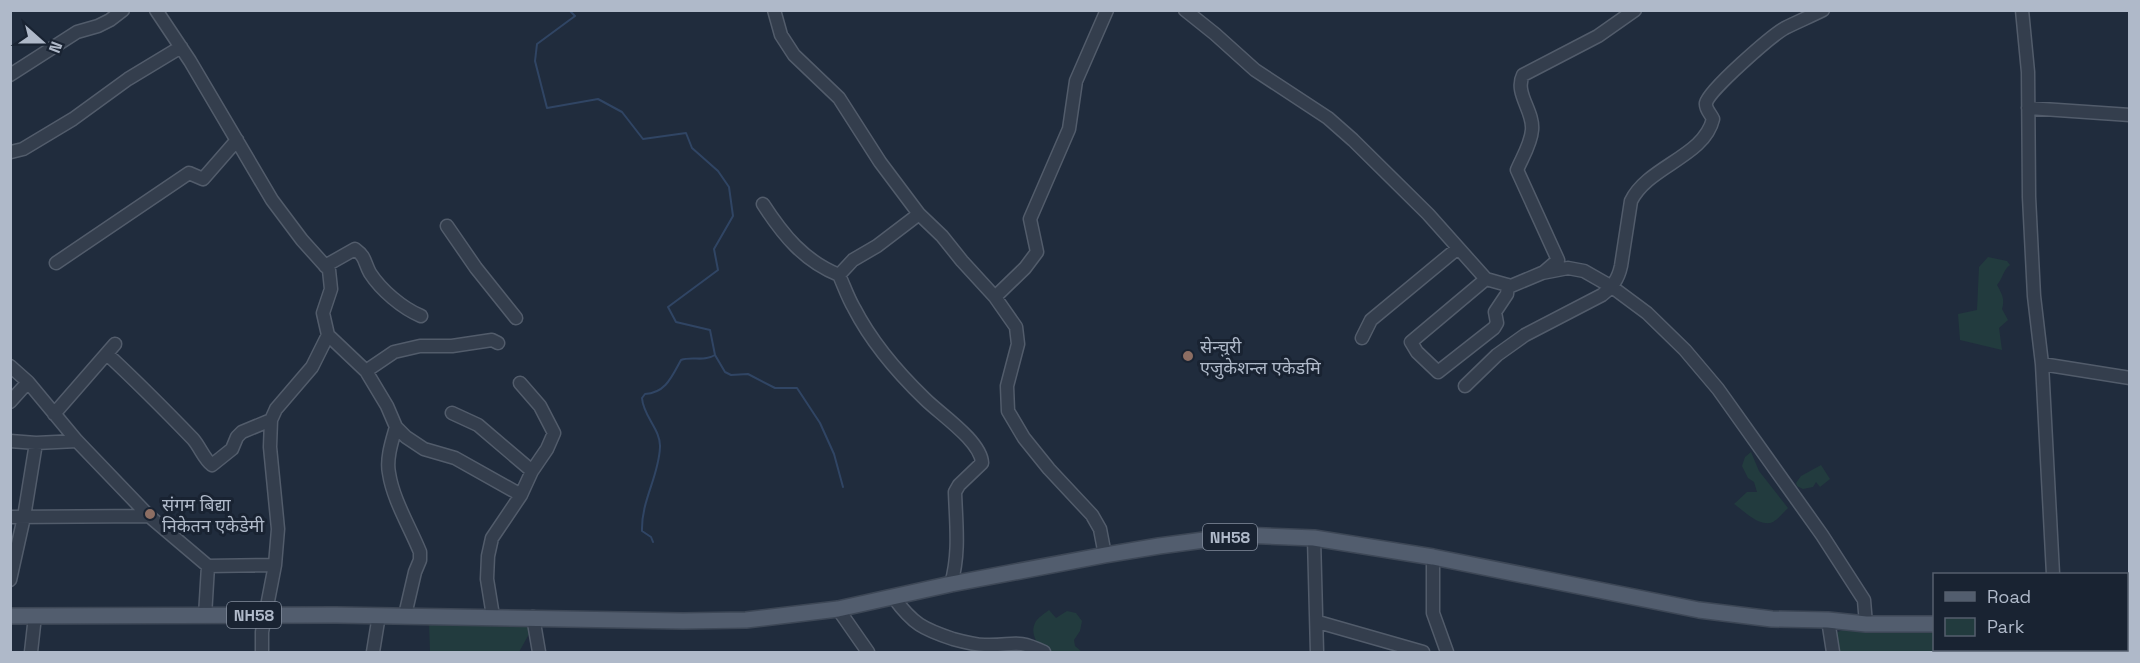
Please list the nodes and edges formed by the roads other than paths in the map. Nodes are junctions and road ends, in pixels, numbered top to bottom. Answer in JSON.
{"nodes":[{"id":1,"x":123,"y":10,"type":"edge"},
{"id":2,"x":156,"y":10,"type":"edge"},
{"id":3,"x":774,"y":10,"type":"edge"},
{"id":4,"x":1107,"y":10,"type":"edge"},
{"id":5,"x":1185,"y":10,"type":"edge"},
{"id":6,"x":1635,"y":10,"type":"edge"},
{"id":7,"x":1823,"y":10,"type":"edge"},
{"id":8,"x":2022,"y":10,"type":"edge"},
{"id":9,"x":181,"y":47,"type":"junction"},
{"id":10,"x":10,"y":75,"type":"edge"},
{"id":11,"x":2028,"y":108,"type":"junction"},
{"id":12,"x":2130,"y":115,"type":"edge"},
{"id":13,"x":237,"y":140,"type":"junction"},
{"id":14,"x":11,"y":152,"type":"edge"},
{"id":15,"x":764,"y":204,"type":"dead end"},
{"id":16,"x":919,"y":214,"type":"junction"},
{"id":17,"x":447,"y":226,"type":"dead end"},
{"id":18,"x":1458,"y":248,"type":"junction"},
{"id":19,"x":56,"y":263,"type":"dead end"},
{"id":20,"x":325,"y":266,"type":"junction"},
{"id":21,"x":1542,"y":273,"type":"junction"},
{"id":22,"x":839,"y":274,"type":"junction"},
{"id":23,"x":1486,"y":279,"type":"junction"},
{"id":24,"x":1508,"y":285,"type":"junction"},
{"id":25,"x":1612,"y":287,"type":"junction"},
{"id":26,"x":995,"y":297,"type":"junction"},
{"id":27,"x":421,"y":316,"type":"dead end"},
{"id":28,"x":516,"y":318,"type":"dead end"},
{"id":29,"x":328,"y":334,"type":"junction"},
{"id":30,"x":1362,"y":338,"type":"dead end"},
{"id":31,"x":498,"y":343,"type":"dead end"},
{"id":32,"x":2043,"y":363,"type":"junction"},
{"id":33,"x":10,"y":366,"type":"edge"},
{"id":34,"x":366,"y":371,"type":"junction"},
{"id":35,"x":2130,"y":378,"type":"edge"},
{"id":36,"x":28,"y":382,"type":"junction"},
{"id":37,"x":520,"y":383,"type":"dead end"},
{"id":38,"x":1464,"y":386,"type":"dead end"},
{"id":39,"x":10,"y":402,"type":"edge"},
{"id":40,"x":452,"y":413,"type":"dead end"},
{"id":41,"x":54,"y":414,"type":"junction"},
{"id":42,"x":272,"y":420,"type":"junction"},
{"id":43,"x":396,"y":427,"type":"junction"},
{"id":44,"x":10,"y":441,"type":"edge"},
{"id":45,"x":77,"y":441,"type":"junction"},
{"id":46,"x":36,"y":443,"type":"junction"},
{"id":47,"x":532,"y":471,"type":"junction"},
{"id":48,"x":521,"y":495,"type":"junction"},
{"id":49,"x":149,"y":516,"type":"junction"},
{"id":50,"x":10,"y":517,"type":"edge"},
{"id":51,"x":24,"y":517,"type":"junction"},
{"id":52,"x":1314,"y":538,"type":"junction"},
{"id":53,"x":1105,"y":555,"type":"junction"},
{"id":54,"x":1433,"y":557,"type":"junction"},
{"id":55,"x":275,"y":565,"type":"junction"},
{"id":56,"x":208,"y":566,"type":"junction"},
{"id":57,"x":2053,"y":573,"type":"edge"},
{"id":58,"x":10,"y":580,"type":"edge"},
{"id":59,"x":951,"y":584,"type":"junction"},
{"id":60,"x":894,"y":598,"type":"junction"},
{"id":61,"x":838,"y":609,"type":"junction"},
{"id":62,"x":266,"y":615,"type":"junction"},
{"id":63,"x":380,"y":615,"type":"junction"},
{"id":64,"x":405,"y":615,"type":"junction"},
{"id":65,"x":10,"y":616,"type":"edge"},
{"id":66,"x":34,"y":616,"type":"junction"},
{"id":67,"x":205,"y":616,"type":"junction"},
{"id":68,"x":496,"y":616,"type":"junction"},
{"id":69,"x":529,"y":617,"type":"junction"},
{"id":70,"x":1828,"y":620,"type":"junction"},
{"id":71,"x":1318,"y":622,"type":"junction"},
{"id":72,"x":1866,"y":624,"type":"junction"},
{"id":73,"x":1933,"y":624,"type":"edge"},
{"id":74,"x":31,"y":652,"type":"edge"},
{"id":75,"x":262,"y":652,"type":"edge"},
{"id":76,"x":373,"y":652,"type":"edge"},
{"id":77,"x":539,"y":652,"type":"edge"},
{"id":78,"x":868,"y":652,"type":"edge"},
{"id":79,"x":1044,"y":652,"type":"edge"},
{"id":80,"x":1317,"y":652,"type":"edge"},
{"id":81,"x":1424,"y":652,"type":"edge"},
{"id":82,"x":1447,"y":652,"type":"edge"},
{"id":83,"x":1833,"y":652,"type":"edge"}],
"edges":[{"from":1,"to":10,"type":"street"},
{"from":2,"to":9,"type":"street"},
{"from":3,"to":16,"type":"street"},
{"from":4,"to":26,"type":"street"},
{"from":5,"to":18,"type":"street"},
{"from":6,"to":21,"type":"street"},
{"from":7,"to":25,"type":"street"},
{"from":8,"to":11,"type":"street"},
{"from":9,"to":13,"type":"street"},
{"from":9,"to":14,"type":"street"},
{"from":11,"to":12,"type":"street"},
{"from":11,"to":32,"type":"street"},
{"from":13,"to":19,"type":"street"},
{"from":13,"to":20,"type":"street"},
{"from":15,"to":22,"type":"street"},
{"from":16,"to":22,"type":"street"},
{"from":16,"to":26,"type":"street"},
{"from":17,"to":28,"type":"street"},
{"from":18,"to":23,"type":"street"},
{"from":18,"to":30,"type":"street"},
{"from":20,"to":27,"type":"street"},
{"from":20,"to":29,"type":"street"},
{"from":21,"to":24,"type":"street"},
{"from":21,"to":25,"type":"street"},
{"from":22,"to":59,"type":"street"},
{"from":23,"to":24,"type":"street"},
{"from":23,"to":24,"type":"street"},
{"from":25,"to":38,"type":"street"},
{"from":25,"to":72,"type":"street"},
{"from":26,"to":53,"type":"street"},
{"from":29,"to":34,"type":"street"},
{"from":29,"to":42,"type":"street"},
{"from":31,"to":34,"type":"street"},
{"from":32,"to":35,"type":"street"},
{"from":32,"to":57,"type":"street"},
{"from":33,"to":36,"type":"street"},
{"from":34,"to":43,"type":"street"},
{"from":36,"to":39,"type":"street"},
{"from":36,"to":41,"type":"street"},
{"from":37,"to":47,"type":"street"},
{"from":40,"to":47,"type":"street"},
{"from":41,"to":42,"type":"street"},
{"from":41,"to":45,"type":"street"},
{"from":42,"to":55,"type":"street"},
{"from":43,"to":48,"type":"street"},
{"from":43,"to":64,"type":"street"},
{"from":44,"to":46,"type":"street"},
{"from":45,"to":46,"type":"street"},
{"from":45,"to":49,"type":"street"},
{"from":46,"to":51,"type":"street"},
{"from":47,"to":48,"type":"street"},
{"from":48,"to":68,"type":"street"},
{"from":49,"to":51,"type":"street"},
{"from":49,"to":56,"type":"street"},
{"from":50,"to":51,"type":"street"},
{"from":51,"to":58,"type":"street"},
{"from":52,"to":53,"type":"main road","number":"NH58"},
{"from":52,"to":54,"type":"main road","number":"NH58"},
{"from":52,"to":71,"type":"street"},
{"from":53,"to":59,"type":"main road","number":"NH58"},
{"from":54,"to":70,"type":"main road","number":"NH58"},
{"from":54,"to":82,"type":"street"},
{"from":55,"to":56,"type":"street"},
{"from":55,"to":62,"type":"street"},
{"from":56,"to":67,"type":"street"},
{"from":59,"to":60,"type":"main road","number":"NH58"},
{"from":60,"to":61,"type":"main road","number":"NH58"},
{"from":60,"to":79,"type":"street"},
{"from":61,"to":69,"type":"main road","number":"NH58"},
{"from":61,"to":78,"type":"street"},
{"from":62,"to":63,"type":"main road","number":"NH58"},
{"from":62,"to":67,"type":"main road","number":"NH58"},
{"from":62,"to":75,"type":"street"},
{"from":63,"to":64,"type":"main road","number":"NH58"},
{"from":63,"to":76,"type":"street"},
{"from":64,"to":68,"type":"main road","number":"NH58"},
{"from":65,"to":66,"type":"main road","number":"NH58"},
{"from":66,"to":67,"type":"main road","number":"NH58"},
{"from":66,"to":74,"type":"street"},
{"from":68,"to":69,"type":"main road","number":"NH58"},
{"from":69,"to":77,"type":"street"},
{"from":70,"to":72,"type":"main road","number":"NH58"},
{"from":70,"to":83,"type":"street"},
{"from":71,"to":80,"type":"street"},
{"from":71,"to":81,"type":"street"},
{"from":72,"to":73,"type":"main road","number":"NH58"}]}
